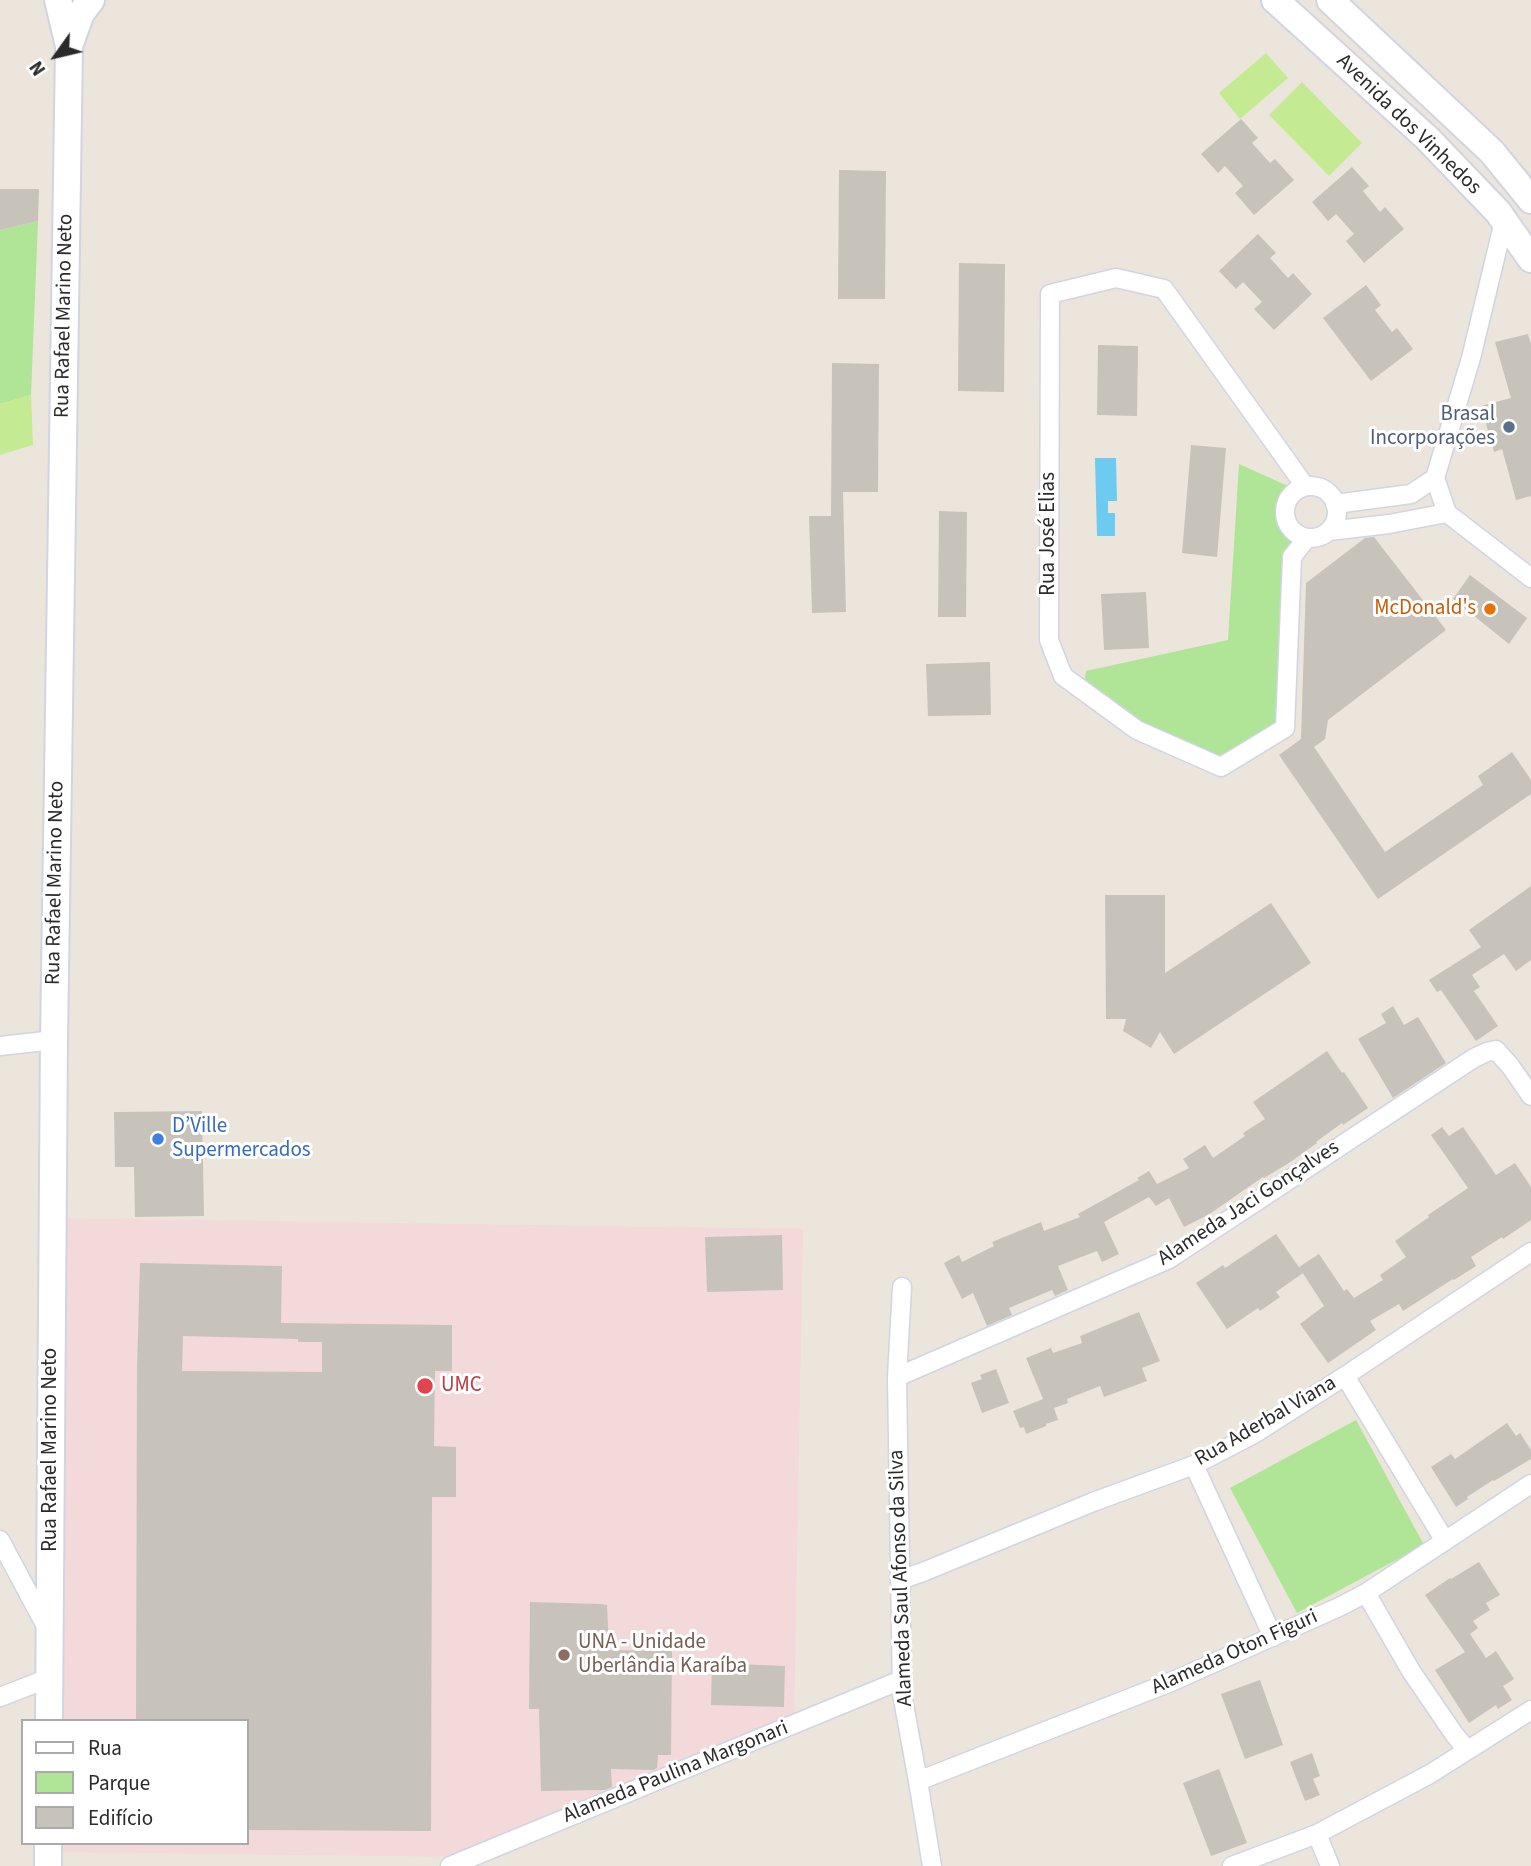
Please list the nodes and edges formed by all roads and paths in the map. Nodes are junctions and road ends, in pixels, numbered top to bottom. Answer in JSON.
{"nodes":[{"id":1,"x":58,"y":0,"type":"edge"},
{"id":2,"x":91,"y":0,"type":"edge"},
{"id":3,"x":1275,"y":0,"type":"edge"},
{"id":4,"x":1330,"y":0,"type":"edge"},
{"id":5,"x":69,"y":46,"type":"junction"},
{"id":6,"x":1531,"y":200,"type":"edge"},
{"id":7,"x":1504,"y":221,"type":"junction"},
{"id":8,"x":1531,"y":259,"type":"edge"},
{"id":9,"x":1436,"y":478,"type":"junction"},
{"id":10,"x":1305,"y":486,"type":"junction"},
{"id":11,"x":1335,"y":505,"type":"junction"},
{"id":12,"x":1447,"y":513,"type":"junction"},
{"id":13,"x":1329,"y":531,"type":"junction"},
{"id":14,"x":1307,"y":538,"type":"junction"},
{"id":15,"x":1531,"y":578,"type":"edge"},
{"id":16,"x":54,"y":1040,"type":"junction"},
{"id":17,"x":0,"y":1046,"type":"edge"},
{"id":18,"x":1531,"y":1096,"type":"edge"},
{"id":19,"x":1531,"y":1252,"type":"edge"},
{"id":20,"x":902,"y":1287,"type":"dead end"},
{"id":21,"x":1345,"y":1376,"type":"junction"},
{"id":22,"x":897,"y":1377,"type":"junction"},
{"id":23,"x":1194,"y":1465,"type":"junction"},
{"id":24,"x":1531,"y":1484,"type":"edge"},
{"id":25,"x":0,"y":1540,"type":"edge"},
{"id":26,"x":1445,"y":1541,"type":"junction"},
{"id":27,"x":900,"y":1580,"type":"junction"},
{"id":28,"x":1366,"y":1593,"type":"junction"},
{"id":29,"x":49,"y":1632,"type":"junction"},
{"id":30,"x":1273,"y":1637,"type":"junction"},
{"id":31,"x":49,"y":1678,"type":"junction"},
{"id":32,"x":901,"y":1680,"type":"junction"},
{"id":33,"x":0,"y":1697,"type":"edge"},
{"id":34,"x":1531,"y":1710,"type":"edge"},
{"id":35,"x":49,"y":1719,"type":"edge"},
{"id":36,"x":1467,"y":1750,"type":"junction"},
{"id":37,"x":918,"y":1781,"type":"junction"},
{"id":38,"x":1317,"y":1834,"type":"junction"},
{"id":39,"x":47,"y":1845,"type":"edge"},
{"id":40,"x":482,"y":1860,"type":"edge"},
{"id":41,"x":48,"y":1866,"type":"edge"},
{"id":42,"x":450,"y":1866,"type":"edge"},
{"id":43,"x":932,"y":1866,"type":"edge"},
{"id":44,"x":1232,"y":1866,"type":"edge"},
{"id":45,"x":1330,"y":1866,"type":"edge"}],
"edges":[{"from":1,"to":5,"type":"street","name":"Rua Rafael Marino Neto"},
{"from":2,"to":5,"type":"street","name":"Rua Rafael Marino Neto"},
{"from":3,"to":7,"type":"street","name":"Avenida dos Vinhedos"},
{"from":4,"to":6,"type":"street","name":"Avenida dos Vinhedos"},
{"from":5,"to":16,"type":"street","name":"Rua Rafael Marino Neto"},
{"from":7,"to":8,"type":"street","name":"Avenida dos Vinhedos"},
{"from":7,"to":9,"type":"street"},
{"from":9,"to":11,"type":"street"},
{"from":9,"to":12,"type":"street"},
{"from":10,"to":11,"type":"street"},
{"from":10,"to":14,"type":"street"},
{"from":10,"to":14,"type":"street","name":"Rua José Elias"},
{"from":11,"to":13,"type":"street"},
{"from":12,"to":13,"type":"street"},
{"from":12,"to":15,"type":"street"},
{"from":13,"to":14,"type":"street"},
{"from":16,"to":17,"type":"street"},
{"from":16,"to":29,"type":"street","name":"Rua Rafael Marino Neto"},
{"from":18,"to":22,"type":"street","name":"Alameda Jaci Gonçalves"},
{"from":19,"to":21,"type":"street","name":"Rua Aderbal Viana"},
{"from":20,"to":22,"type":"street","name":"Alameda Saul Afonso da Silva"},
{"from":21,"to":23,"type":"street","name":"Rua Aderbal Viana"},
{"from":21,"to":26,"type":"street"},
{"from":22,"to":27,"type":"street","name":"Alameda Saul Afonso da Silva"},
{"from":23,"to":27,"type":"street","name":"Rua Aderbal Viana"},
{"from":23,"to":30,"type":"street"},
{"from":24,"to":26,"type":"street","name":"Alameda Oton Figuri"},
{"from":25,"to":29,"type":"street"},
{"from":26,"to":28,"type":"street","name":"Alameda Oton Figuri"},
{"from":27,"to":32,"type":"street","name":"Alameda Saul Afonso da Silva"},
{"from":28,"to":30,"type":"street","name":"Alameda Oton Figuri"},
{"from":28,"to":36,"type":"street"},
{"from":29,"to":31,"type":"street","name":"Rua Rafael Marino Neto"},
{"from":30,"to":37,"type":"street","name":"Alameda Oton Figuri"},
{"from":31,"to":33,"type":"street"},
{"from":31,"to":35,"type":"street","name":"Rua Rafael Marino Neto"},
{"from":32,"to":37,"type":"street","name":"Alameda Saul Afonso da Silva"},
{"from":32,"to":40,"type":"street","name":"Alameda Paulina Margonari"},
{"from":34,"to":36,"type":"street"},
{"from":36,"to":38,"type":"street"},
{"from":37,"to":43,"type":"street","name":"Alameda Saul Afonso da Silva"},
{"from":38,"to":44,"type":"street"},
{"from":38,"to":45,"type":"street"},
{"from":39,"to":41,"type":"street"},
{"from":40,"to":42,"type":"street","name":"Alameda Paulina Margonari"}]}
